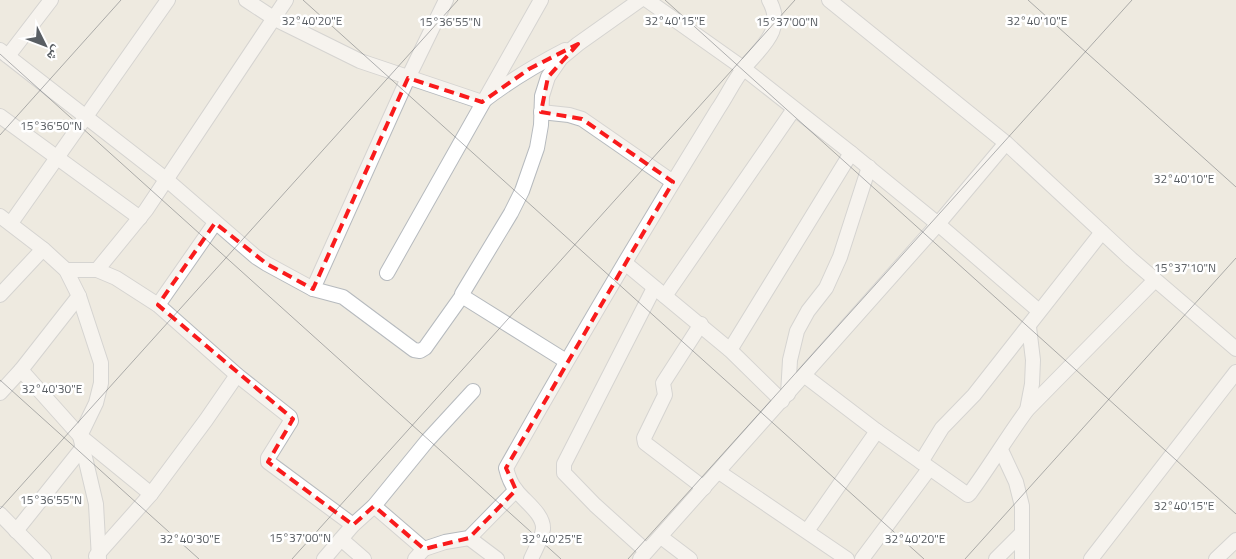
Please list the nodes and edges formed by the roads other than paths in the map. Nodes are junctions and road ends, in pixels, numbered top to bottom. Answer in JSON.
{"nodes":[{"id":1,"x":51,"y":0,"type":"edge"},
{"id":2,"x":168,"y":0,"type":"edge"},
{"id":3,"x":246,"y":0,"type":"edge"},
{"id":4,"x":286,"y":0,"type":"edge"},
{"id":5,"x":446,"y":0,"type":"edge"},
{"id":6,"x":541,"y":0,"type":"edge"},
{"id":7,"x":640,"y":0,"type":"edge"},
{"id":8,"x":769,"y":0,"type":"edge"},
{"id":9,"x":829,"y":0,"type":"edge"},
{"id":10,"x":275,"y":19,"type":"junction"},
{"id":11,"x":578,"y":44,"type":"junction"},
{"id":12,"x":4,"y":53,"type":"edge"},
{"id":13,"x":743,"y":68,"type":"junction"},
{"id":14,"x":408,"y":78,"type":"junction"},
{"id":15,"x":482,"y":102,"type":"junction"},
{"id":16,"x":794,"y":109,"type":"junction"},
{"id":17,"x":541,"y":112,"type":"junction"},
{"id":18,"x":0,"y":116,"type":"edge"},
{"id":19,"x":86,"y":117,"type":"junction"},
{"id":20,"x":1006,"y":143,"type":"junction"},
{"id":21,"x":851,"y":153,"type":"junction"},
{"id":22,"x":57,"y":158,"type":"junction"},
{"id":23,"x":869,"y":167,"type":"junction"},
{"id":24,"x":167,"y":180,"type":"junction"},
{"id":25,"x":673,"y":182,"type":"junction"},
{"id":26,"x":140,"y":218,"type":"junction"},
{"id":27,"x":5,"y":219,"type":"edge"},
{"id":28,"x":215,"y":223,"type":"junction"},
{"id":29,"x":938,"y":224,"type":"junction"},
{"id":30,"x":1102,"y":232,"type":"junction"},
{"id":31,"x":43,"y":249,"type":"junction"},
{"id":32,"x":625,"y":263,"type":"junction"},
{"id":33,"x":66,"y":270,"type":"junction"},
{"id":34,"x":97,"y":270,"type":"junction"},
{"id":35,"x":387,"y":273,"type":"dead end"},
{"id":36,"x":1155,"y":280,"type":"junction"},
{"id":37,"x":313,"y":289,"type":"junction"},
{"id":38,"x":660,"y":292,"type":"junction"},
{"id":39,"x":0,"y":295,"type":"edge"},
{"id":40,"x":79,"y":296,"type":"junction"},
{"id":41,"x":462,"y":296,"type":"junction"},
{"id":42,"x":158,"y":305,"type":"junction"},
{"id":43,"x":1039,"y":311,"type":"junction"},
{"id":44,"x":701,"y":324,"type":"junction"},
{"id":45,"x":1029,"y":327,"type":"junction"},
{"id":46,"x":730,"y":350,"type":"junction"},
{"id":47,"x":1236,"y":350,"type":"edge"},
{"id":48,"x":566,"y":361,"type":"junction"},
{"id":49,"x":21,"y":370,"type":"junction"},
{"id":50,"x":1236,"y":372,"type":"edge"},
{"id":51,"x":237,"y":375,"type":"junction"},
{"id":52,"x":805,"y":376,"type":"junction"},
{"id":53,"x":474,"y":390,"type":"dead end"},
{"id":54,"x":0,"y":393,"type":"edge"},
{"id":55,"x":785,"y":397,"type":"junction"},
{"id":56,"x":1027,"y":410,"type":"junction"},
{"id":57,"x":877,"y":431,"type":"junction"},
{"id":58,"x":82,"y":442,"type":"junction"},
{"id":59,"x":1001,"y":450,"type":"junction"},
{"id":60,"x":925,"y":466,"type":"junction"},
{"id":61,"x":718,"y":472,"type":"junction"},
{"id":62,"x":704,"y":488,"type":"junction"},
{"id":63,"x":516,"y":490,"type":"junction"},
{"id":64,"x":151,"y":494,"type":"junction"},
{"id":65,"x":374,"y":506,"type":"junction"},
{"id":66,"x":0,"y":514,"type":"edge"},
{"id":67,"x":353,"y":525,"type":"junction"},
{"id":68,"x":16,"y":530,"type":"junction"},
{"id":69,"x":807,"y":531,"type":"junction"},
{"id":70,"x":1022,"y":534,"type":"junction"},
{"id":71,"x":661,"y":537,"type":"junction"},
{"id":72,"x":469,"y":538,"type":"junction"},
{"id":73,"x":341,"y":539,"type":"junction"},
{"id":74,"x":1236,"y":540,"type":"edge"},
{"id":75,"x":420,"y":554,"type":"edge"},
{"id":76,"x":643,"y":555,"type":"edge"},
{"id":77,"x":97,"y":557,"type":"edge"},
{"id":78,"x":44,"y":559,"type":"edge"},
{"id":79,"x":324,"y":559,"type":"edge"},
{"id":80,"x":364,"y":559,"type":"edge"},
{"id":81,"x":497,"y":559,"type":"edge"},
{"id":82,"x":532,"y":559,"type":"edge"},
{"id":83,"x":690,"y":559,"type":"edge"},
{"id":84,"x":847,"y":559,"type":"edge"},
{"id":85,"x":862,"y":559,"type":"edge"},
{"id":86,"x":996,"y":559,"type":"edge"},
{"id":87,"x":1022,"y":559,"type":"edge"},
{"id":88,"x":1091,"y":559,"type":"edge"},
{"id":89,"x":1216,"y":559,"type":"edge"}],
"edges":[{"from":1,"to":12,"type":"street"},
{"from":2,"to":19,"type":"street"},
{"from":3,"to":10,"type":"street"},
{"from":4,"to":10,"type":"street"},
{"from":5,"to":14,"type":"street"},
{"from":6,"to":15,"type":"street"},
{"from":7,"to":11,"type":"street"},
{"from":7,"to":13,"type":"street"},
{"from":8,"to":13,"type":"street"},
{"from":9,"to":20,"type":"street"},
{"from":10,"to":14,"type":"street"},
{"from":10,"to":24,"type":"street"},
{"from":11,"to":15,"type":"street"},
{"from":11,"to":17,"type":"street"},
{"from":12,"to":19,"type":"street"},
{"from":13,"to":16,"type":"street"},
{"from":13,"to":25,"type":"street"},
{"from":14,"to":15,"type":"street"},
{"from":14,"to":37,"type":"street"},
{"from":15,"to":35,"type":"street"},
{"from":16,"to":21,"type":"street"},
{"from":16,"to":38,"type":"street"},
{"from":17,"to":25,"type":"street"},
{"from":17,"to":41,"type":"street"},
{"from":18,"to":22,"type":"street"},
{"from":19,"to":22,"type":"street"},
{"from":19,"to":24,"type":"street"},
{"from":20,"to":29,"type":"street"},
{"from":20,"to":30,"type":"street"},
{"from":21,"to":23,"type":"street"},
{"from":21,"to":46,"type":"street"},
{"from":22,"to":26,"type":"street"},
{"from":22,"to":27,"type":"street"},
{"from":23,"to":29,"type":"street"},
{"from":23,"to":55,"type":"street"},
{"from":24,"to":26,"type":"street"},
{"from":24,"to":28,"type":"street"},
{"from":25,"to":32,"type":"street"},
{"from":26,"to":34,"type":"street"},
{"from":27,"to":31,"type":"street"},
{"from":28,"to":37,"type":"street"},
{"from":28,"to":42,"type":"street"},
{"from":29,"to":43,"type":"street"},
{"from":29,"to":52,"type":"street"},
{"from":30,"to":36,"type":"street"},
{"from":30,"to":43,"type":"street"},
{"from":31,"to":33,"type":"street"},
{"from":31,"to":39,"type":"street"},
{"from":32,"to":38,"type":"street"},
{"from":32,"to":48,"type":"street"},
{"from":33,"to":34,"type":"street"},
{"from":33,"to":40,"type":"street"},
{"from":34,"to":42,"type":"street"},
{"from":36,"to":47,"type":"street"},
{"from":36,"to":56,"type":"street"},
{"from":37,"to":41,"type":"street"},
{"from":38,"to":44,"type":"street"},
{"from":38,"to":76,"type":"street"},
{"from":40,"to":49,"type":"street"},
{"from":40,"to":58,"type":"street"},
{"from":41,"to":48,"type":"street"},
{"from":42,"to":51,"type":"street"},
{"from":43,"to":45,"type":"street"},
{"from":44,"to":46,"type":"street"},
{"from":44,"to":62,"type":"street"},
{"from":45,"to":56,"type":"street"},
{"from":45,"to":60,"type":"street"},
{"from":46,"to":55,"type":"street"},
{"from":48,"to":63,"type":"street"},
{"from":49,"to":54,"type":"street"},
{"from":49,"to":58,"type":"street"},
{"from":50,"to":88,"type":"street"},
{"from":51,"to":64,"type":"street"},
{"from":51,"to":67,"type":"street"},
{"from":52,"to":55,"type":"street"},
{"from":52,"to":57,"type":"street"},
{"from":53,"to":65,"type":"street"},
{"from":55,"to":61,"type":"street"},
{"from":56,"to":59,"type":"street"},
{"from":57,"to":60,"type":"street"},
{"from":57,"to":69,"type":"street"},
{"from":58,"to":64,"type":"street"},
{"from":58,"to":68,"type":"street"},
{"from":58,"to":77,"type":"street"},
{"from":59,"to":60,"type":"street"},
{"from":59,"to":70,"type":"street"},
{"from":60,"to":85,"type":"street"},
{"from":61,"to":62,"type":"street"},
{"from":61,"to":69,"type":"street"},
{"from":62,"to":71,"type":"street"},
{"from":63,"to":72,"type":"street"},
{"from":63,"to":82,"type":"street"},
{"from":64,"to":77,"type":"street"},
{"from":65,"to":67,"type":"street"},
{"from":65,"to":75,"type":"street"},
{"from":66,"to":68,"type":"street"},
{"from":67,"to":73,"type":"street"},
{"from":68,"to":78,"type":"street"},
{"from":69,"to":84,"type":"street"},
{"from":70,"to":86,"type":"street"},
{"from":70,"to":87,"type":"street"},
{"from":71,"to":76,"type":"street"},
{"from":71,"to":83,"type":"street"},
{"from":72,"to":75,"type":"street"},
{"from":72,"to":81,"type":"street"},
{"from":73,"to":79,"type":"street"},
{"from":73,"to":80,"type":"street"},
{"from":74,"to":89,"type":"street"}]}
